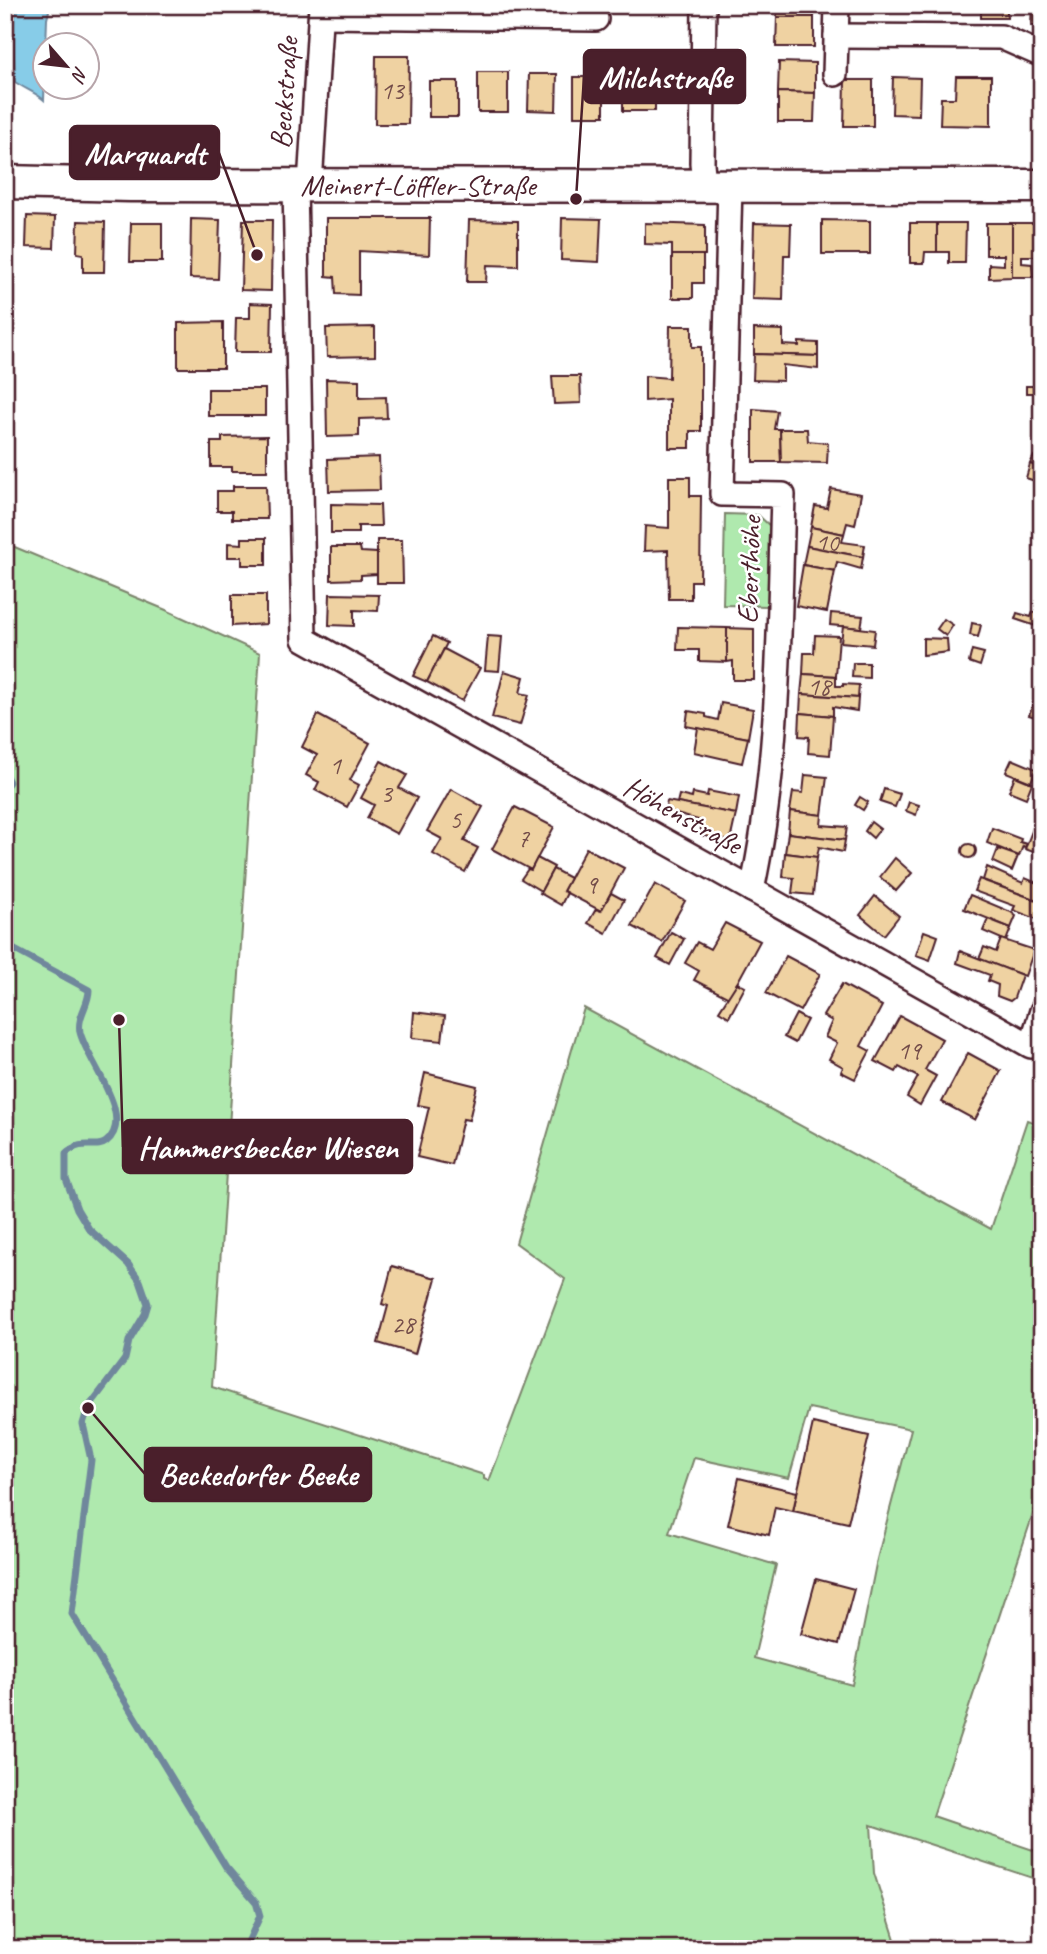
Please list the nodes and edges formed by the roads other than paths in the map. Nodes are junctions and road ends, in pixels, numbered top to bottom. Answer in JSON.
{"nodes":[{"id":1,"x":704,"y":5,"type":"edge"},
{"id":2,"x":837,"y":5,"type":"edge"},
{"id":3,"x":321,"y":11,"type":"edge"},
{"id":4,"x":596,"y":19,"type":"dead end"},
{"id":5,"x":836,"y":36,"type":"junction"},
{"id":6,"x":1042,"y":55,"type":"edge"},
{"id":7,"x":835,"y":74,"type":"dead end"},
{"id":8,"x":5,"y":182,"type":"edge"},
{"id":9,"x":717,"y":185,"type":"junction"},
{"id":10,"x":302,"y":186,"type":"junction"},
{"id":11,"x":1042,"y":186,"type":"edge"},
{"id":12,"x":304,"y":639,"type":"joint"},
{"id":13,"x":752,"y":890,"type":"junction"},
{"id":14,"x":1042,"y":1011,"type":"edge"}],
"edges":[{"from":1,"to":9,"type":"street"},
{"from":2,"to":5,"type":"street"},
{"from":3,"to":4,"type":"street"},
{"from":3,"to":10,"type":"street","name":"Beckstraße"},
{"from":5,"to":6,"type":"street"},
{"from":5,"to":7,"type":"street"},
{"from":8,"to":10,"type":"street","name":"Meinert-Löffler-Straße"},
{"from":9,"to":10,"type":"street","name":"Meinert-Löffler-Straße"},
{"from":9,"to":11,"type":"street","name":"Meinert-Löffler-Straße"},
{"from":9,"to":13,"type":"street","name":"Eberthöhe"},
{"from":10,"to":12,"type":"street","name":"Beckstraße"},
{"from":12,"to":13,"type":"street","name":"Höhenstraße"},
{"from":13,"to":14,"type":"street","name":"Höhenstraße"}]}
